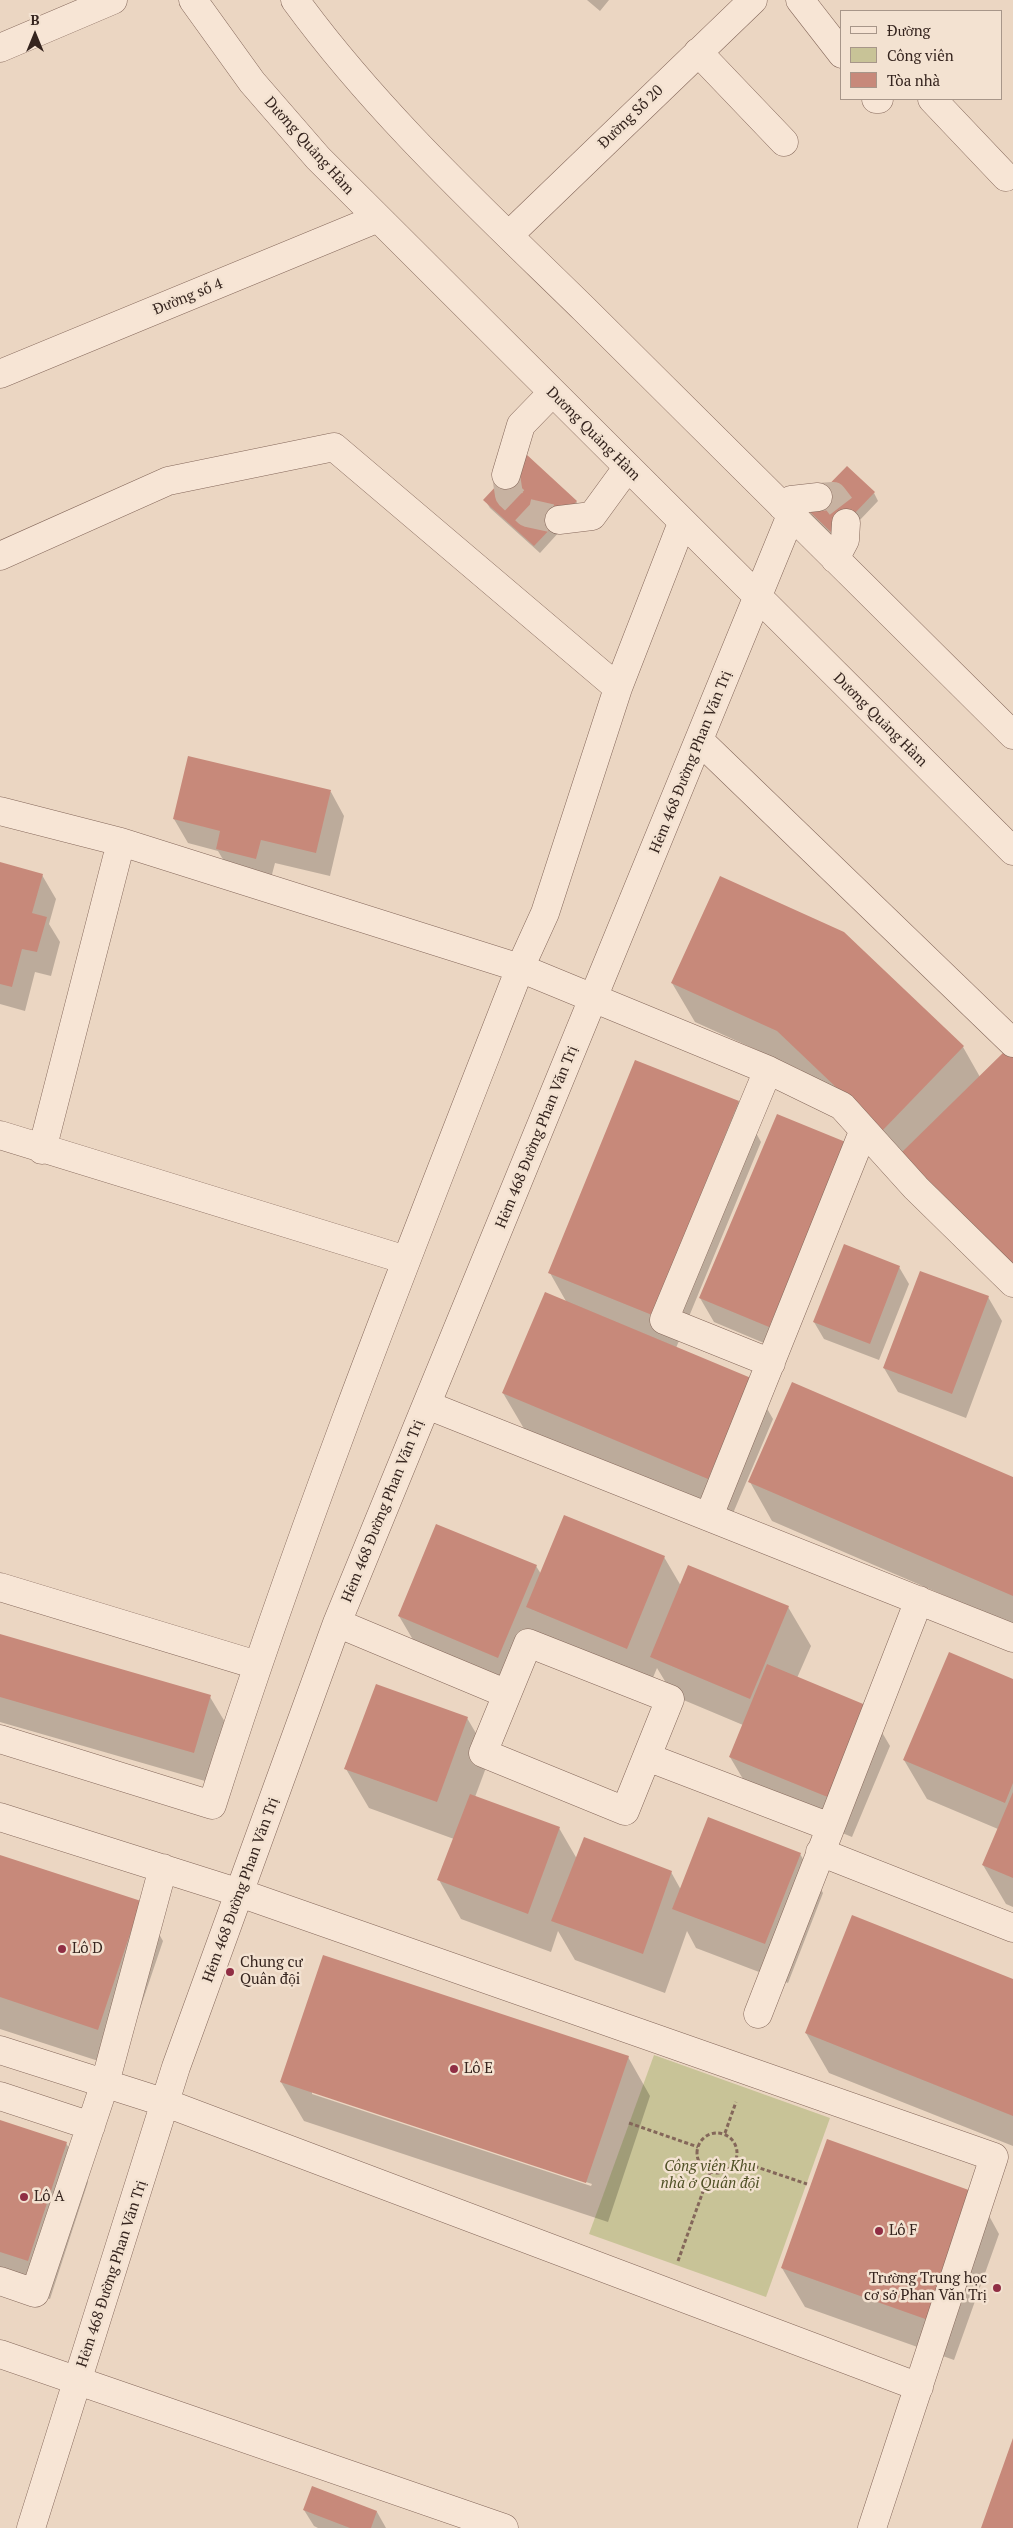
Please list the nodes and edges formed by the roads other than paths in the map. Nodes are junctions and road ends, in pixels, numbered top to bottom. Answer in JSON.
{"nodes":[{"id":1,"x":113,"y":0,"type":"edge"},
{"id":2,"x":193,"y":0,"type":"edge"},
{"id":3,"x":295,"y":0,"type":"edge"},
{"id":4,"x":752,"y":0,"type":"edge"},
{"id":5,"x":800,"y":0,"type":"edge"},
{"id":6,"x":0,"y":48,"type":"edge"},
{"id":7,"x":840,"y":51,"type":"edge"},
{"id":8,"x":698,"y":52,"type":"junction"},
{"id":9,"x":933,"y":100,"type":"edge"},
{"id":10,"x":784,"y":142,"type":"dead end"},
{"id":11,"x":1006,"y":177,"type":"dead end"},
{"id":12,"x":376,"y":219,"type":"junction"},
{"id":13,"x":509,"y":235,"type":"junction"},
{"id":14,"x":0,"y":374,"type":"edge"},
{"id":15,"x":552,"y":394,"type":"junction"},
{"id":16,"x":627,"y":468,"type":"junction"},
{"id":17,"x":506,"y":475,"type":"tunnel mouth"},
{"id":18,"x":818,"y":497,"type":"tunnel mouth"},
{"id":19,"x":787,"y":511,"type":"junction"},
{"id":20,"x":559,"y":520,"type":"tunnel mouth"},
{"id":21,"x":682,"y":523,"type":"junction"},
{"id":22,"x":846,"y":523,"type":"tunnel mouth"},
{"id":23,"x":0,"y":556,"type":"edge"},
{"id":24,"x":835,"y":559,"type":"junction"},
{"id":25,"x":758,"y":598,"type":"junction"},
{"id":26,"x":618,"y":688,"type":"junction"},
{"id":27,"x":1013,"y":735,"type":"edge"},
{"id":28,"x":700,"y":741,"type":"junction"},
{"id":29,"x":0,"y":811,"type":"edge"},
{"id":30,"x":121,"y":842,"type":"junction"},
{"id":31,"x":1013,"y":851,"type":"edge"},
{"id":32,"x":520,"y":968,"type":"junction"},
{"id":33,"x":594,"y":999,"type":"junction"},
{"id":34,"x":1013,"y":1043,"type":"edge"},
{"id":35,"x":768,"y":1070,"type":"junction"},
{"id":36,"x":863,"y":1132,"type":"junction"},
{"id":37,"x":0,"y":1135,"type":"edge"},
{"id":38,"x":42,"y":1150,"type":"junction"},
{"id":39,"x":406,"y":1260,"type":"junction"},
{"id":40,"x":1013,"y":1283,"type":"edge"},
{"id":41,"x":771,"y":1363,"type":"junction"},
{"id":42,"x":427,"y":1405,"type":"junction"},
{"id":43,"x":709,"y":1516,"type":"junction"},
{"id":44,"x":0,"y":1587,"type":"edge"},
{"id":45,"x":919,"y":1600,"type":"junction"},
{"id":46,"x":337,"y":1623,"type":"junction"},
{"id":47,"x":1013,"y":1638,"type":"edge"},
{"id":48,"x":257,"y":1665,"type":"junction"},
{"id":49,"x":507,"y":1694,"type":"junction"},
{"id":50,"x":0,"y":1739,"type":"edge"},
{"id":51,"x":647,"y":1757,"type":"junction"},
{"id":52,"x":0,"y":1817,"type":"edge"},
{"id":53,"x":825,"y":1840,"type":"junction"},
{"id":54,"x":162,"y":1868,"type":"junction"},
{"id":55,"x":240,"y":1893,"type":"junction"},
{"id":56,"x":1013,"y":1928,"type":"edge"},
{"id":57,"x":758,"y":2014,"type":"dead end"},
{"id":58,"x":0,"y":2050,"type":"edge"},
{"id":59,"x":105,"y":2083,"type":"junction"},
{"id":60,"x":0,"y":2096,"type":"edge"},
{"id":61,"x":166,"y":2103,"type":"junction"},
{"id":62,"x":91,"y":2126,"type":"junction"},
{"id":63,"x":0,"y":2281,"type":"edge"},
{"id":64,"x":0,"y":2354,"type":"edge"},
{"id":65,"x":78,"y":2381,"type":"junction"},
{"id":66,"x":919,"y":2388,"type":"junction"},
{"id":67,"x":31,"y":2528,"type":"edge"},
{"id":68,"x":504,"y":2528,"type":"edge"},
{"id":69,"x":872,"y":2528,"type":"edge"}],
"edges":[{"from":1,"to":6,"type":"street"},
{"from":2,"to":12,"type":"street","name":"Dương Quảng Hàm"},
{"from":3,"to":13,"type":"street"},
{"from":4,"to":8,"type":"street","name":"Đường Số 20"},
{"from":5,"to":7,"type":"street"},
{"from":8,"to":10,"type":"street"},
{"from":8,"to":13,"type":"street","name":"Đường Số 20"},
{"from":9,"to":11,"type":"street"},
{"from":12,"to":14,"type":"street","name":"Đường số 4"},
{"from":12,"to":15,"type":"street","name":"Dương Quảng Hàm"},
{"from":13,"to":19,"type":"street"},
{"from":15,"to":16,"type":"street","name":"Dương Quảng Hàm"},
{"from":15,"to":17,"type":"street"},
{"from":16,"to":20,"type":"street"},
{"from":16,"to":21,"type":"street","name":"Dương Quảng Hàm"},
{"from":18,"to":19,"type":"street"},
{"from":19,"to":24,"type":"street"},
{"from":19,"to":25,"type":"street","name":"Hẻm 468 Đường Phan Văn Trị"},
{"from":21,"to":25,"type":"street","name":"Dương Quảng Hàm"},
{"from":21,"to":26,"type":"street"},
{"from":22,"to":24,"type":"street"},
{"from":23,"to":26,"type":"street"},
{"from":24,"to":27,"type":"street"},
{"from":25,"to":28,"type":"street","name":"Hẻm 468 Đường Phan Văn Trị"},
{"from":25,"to":31,"type":"street","name":"Dương Quảng Hàm"},
{"from":26,"to":32,"type":"street"},
{"from":28,"to":33,"type":"street","name":"Hẻm 468 Đường Phan Văn Trị"},
{"from":28,"to":34,"type":"street"},
{"from":29,"to":30,"type":"street"},
{"from":30,"to":32,"type":"street"},
{"from":30,"to":38,"type":"street"},
{"from":32,"to":33,"type":"street"},
{"from":32,"to":39,"type":"street"},
{"from":33,"to":35,"type":"street"},
{"from":33,"to":42,"type":"street","name":"Hẻm 468 Đường Phan Văn Trị"},
{"from":35,"to":36,"type":"street"},
{"from":35,"to":41,"type":"street"},
{"from":36,"to":40,"type":"street"},
{"from":36,"to":41,"type":"street"},
{"from":37,"to":38,"type":"street"},
{"from":38,"to":39,"type":"street"},
{"from":39,"to":48,"type":"street"},
{"from":41,"to":43,"type":"street"},
{"from":42,"to":43,"type":"street"},
{"from":42,"to":46,"type":"street","name":"Hẻm 468 Đường Phan Văn Trị"},
{"from":43,"to":45,"type":"street"},
{"from":44,"to":48,"type":"street"},
{"from":45,"to":47,"type":"street"},
{"from":45,"to":53,"type":"street"},
{"from":46,"to":49,"type":"street"},
{"from":46,"to":55,"type":"street","name":"Hẻm 468 Đường Phan Văn Trị"},
{"from":48,"to":50,"type":"street"},
{"from":49,"to":51,"type":"street"},
{"from":49,"to":51,"type":"street"},
{"from":51,"to":53,"type":"street"},
{"from":52,"to":54,"type":"street"},
{"from":53,"to":56,"type":"street"},
{"from":53,"to":57,"type":"street"},
{"from":54,"to":55,"type":"street"},
{"from":54,"to":59,"type":"street"},
{"from":55,"to":61,"type":"street","name":"Hẻm 468 Đường Phan Văn Trị"},
{"from":55,"to":66,"type":"street"},
{"from":58,"to":59,"type":"street"},
{"from":59,"to":61,"type":"street"},
{"from":59,"to":62,"type":"street"},
{"from":60,"to":62,"type":"street"},
{"from":61,"to":65,"type":"street","name":"Hẻm 468 Đường Phan Văn Trị"},
{"from":61,"to":66,"type":"street"},
{"from":62,"to":63,"type":"street"},
{"from":64,"to":65,"type":"street"},
{"from":65,"to":67,"type":"street","name":"Hẻm 468 Đường Phan Văn Trị"},
{"from":65,"to":68,"type":"street"},
{"from":66,"to":69,"type":"street"}]}
